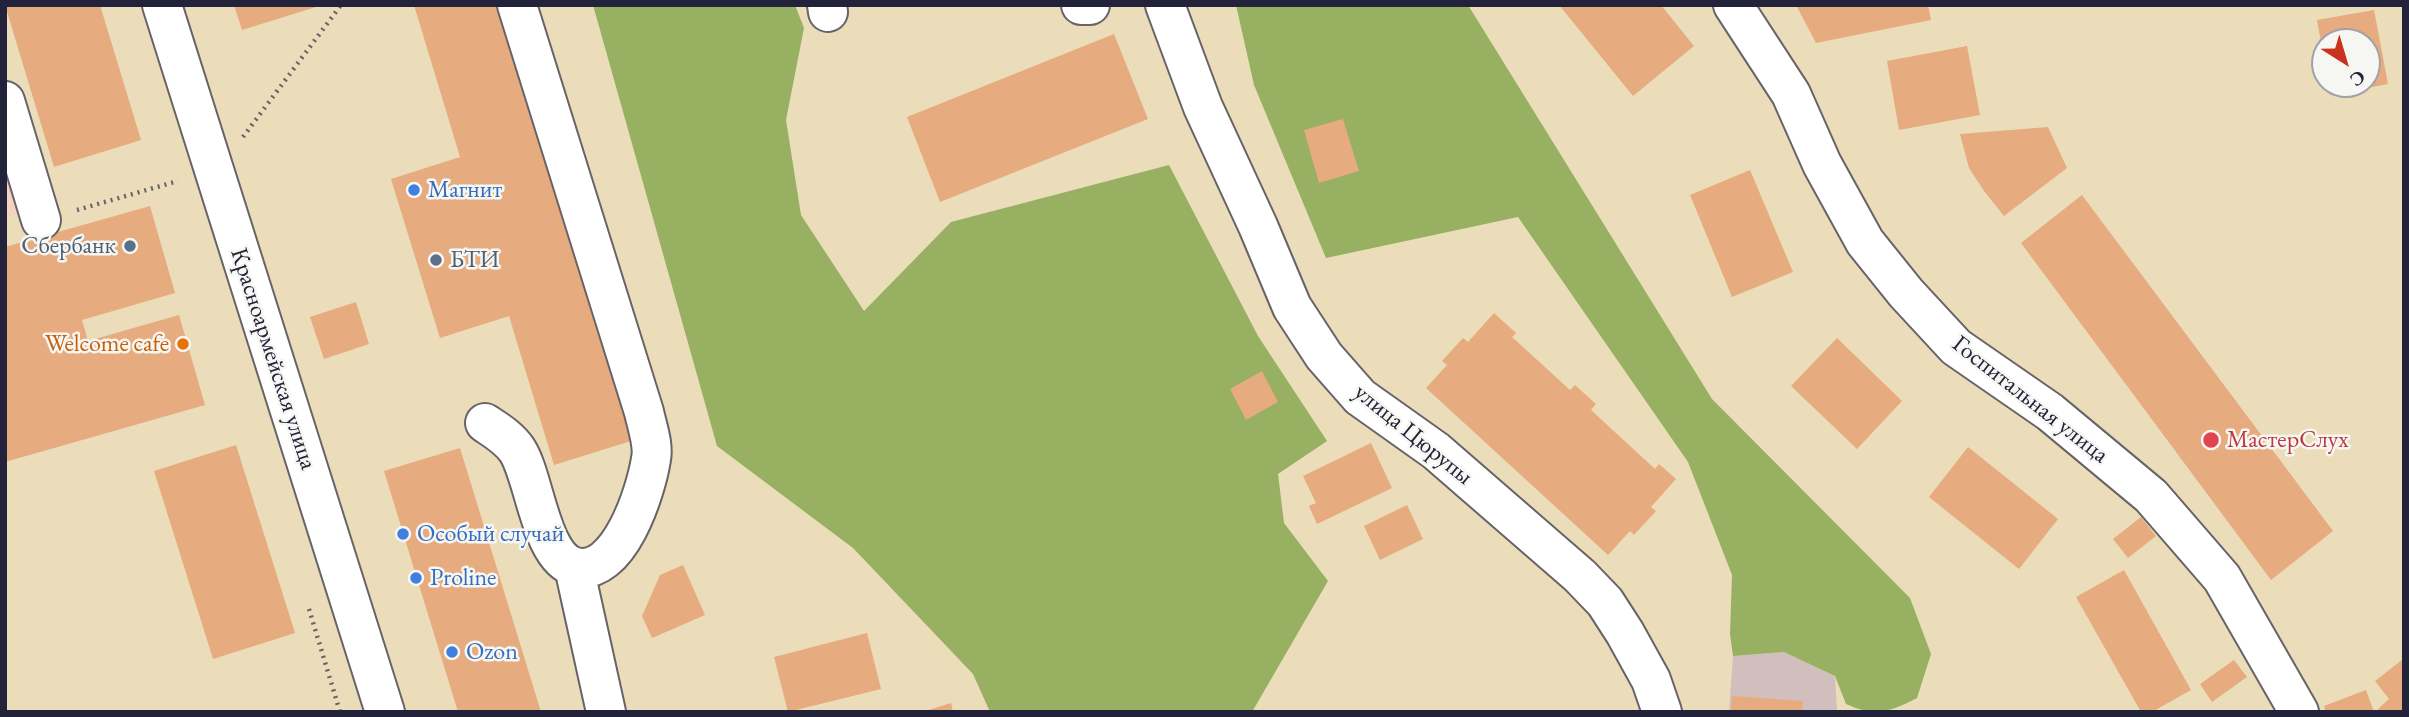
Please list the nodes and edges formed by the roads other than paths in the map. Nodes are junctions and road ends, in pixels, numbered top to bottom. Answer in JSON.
{"nodes":[{"id":1,"x":162,"y":5,"type":"edge"},
{"id":2,"x":517,"y":5,"type":"edge"},
{"id":3,"x":1081,"y":5,"type":"edge"},
{"id":4,"x":1090,"y":5,"type":"edge"},
{"id":5,"x":1165,"y":5,"type":"edge"},
{"id":6,"x":1733,"y":5,"type":"edge"},
{"id":7,"x":5,"y":101,"type":"edge"},
{"id":8,"x":41,"y":220,"type":"road end"},
{"id":9,"x":485,"y":423,"type":"dead end"},
{"id":10,"x":574,"y":567,"type":"junction"},
{"id":11,"x":385,"y":712,"type":"edge"},
{"id":12,"x":606,"y":712,"type":"edge"},
{"id":13,"x":1662,"y":712,"type":"edge"},
{"id":14,"x":2299,"y":712,"type":"edge"}],
"edges":[{"from":1,"to":11,"type":"street","name":"Красноармейская улица"},
{"from":2,"to":10,"type":"street"},
{"from":3,"to":4,"type":"street"},
{"from":5,"to":13,"type":"street","name":"улица Цюрупы"},
{"from":6,"to":14,"type":"street","name":"Госпитальная улица"},
{"from":7,"to":8,"type":"street"},
{"from":9,"to":10,"type":"street"},
{"from":10,"to":12,"type":"street"}]}
